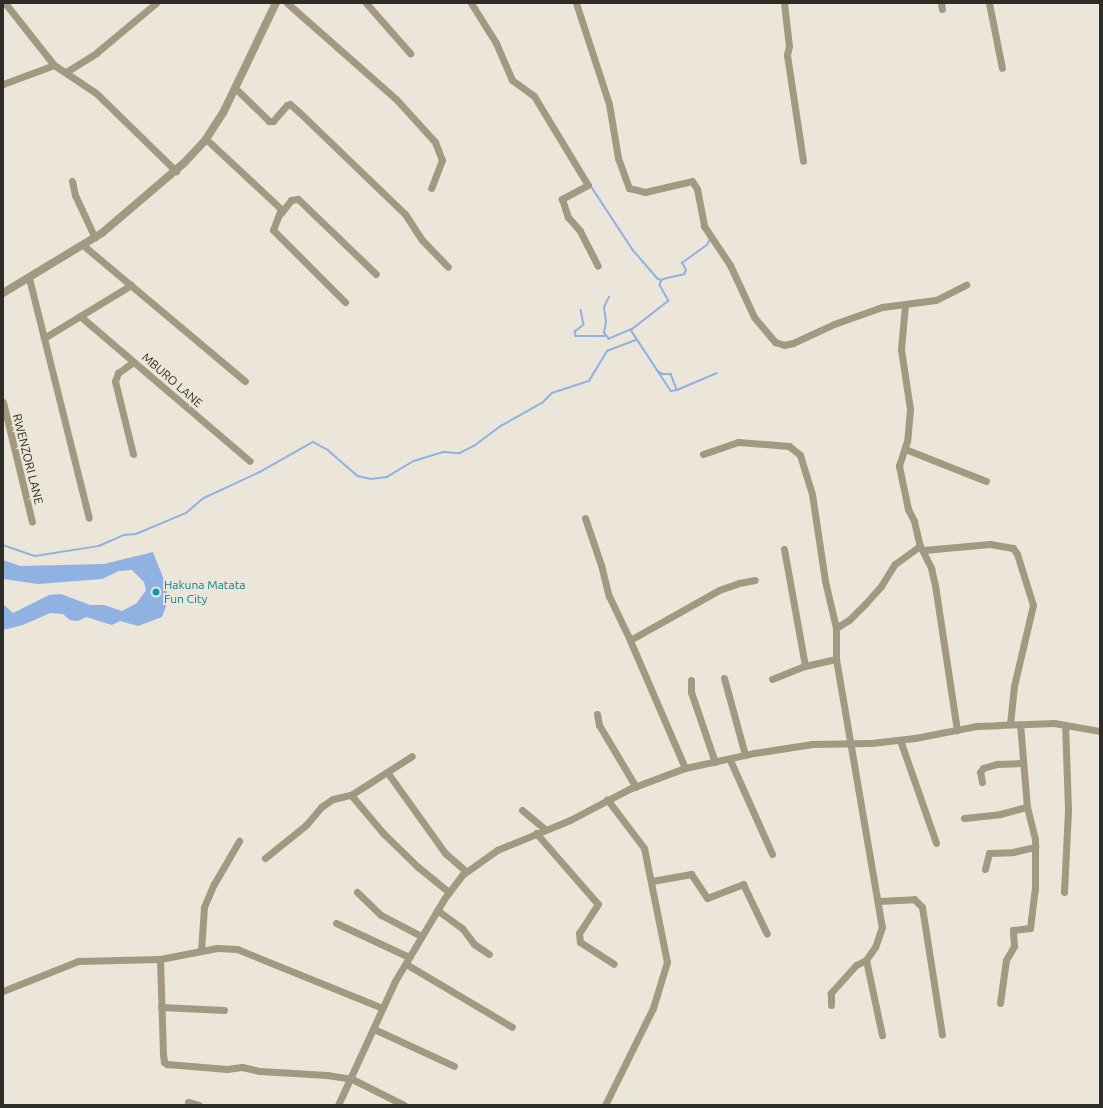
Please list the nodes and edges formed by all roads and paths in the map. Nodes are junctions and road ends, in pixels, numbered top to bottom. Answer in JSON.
{"nodes":[{"id":1,"x":5,"y":3,"type":"edge"},
{"id":2,"x":156,"y":3,"type":"edge"},
{"id":3,"x":276,"y":3,"type":"edge"},
{"id":4,"x":287,"y":3,"type":"edge"},
{"id":5,"x":366,"y":3,"type":"edge"},
{"id":6,"x":471,"y":3,"type":"edge"},
{"id":7,"x":576,"y":3,"type":"edge"},
{"id":8,"x":784,"y":3,"type":"edge"},
{"id":9,"x":989,"y":3,"type":"edge"},
{"id":10,"x":410,"y":53,"type":"dead end"},
{"id":11,"x":54,"y":66,"type":"junction"},
{"id":12,"x":1002,"y":68,"type":"dead end"},
{"id":13,"x":66,"y":72,"type":"junction"},
{"id":14,"x":3,"y":84,"type":"edge"},
{"id":15,"x":236,"y":89,"type":"junction"},
{"id":16,"x":206,"y":139,"type":"junction"},
{"id":17,"x":803,"y":161,"type":"dead end"},
{"id":18,"x":176,"y":171,"type":"junction"},
{"id":19,"x":72,"y":181,"type":"dead end"},
{"id":20,"x":431,"y":188,"type":"dead end"},
{"id":21,"x":281,"y":213,"type":"junction"},
{"id":22,"x":95,"y":238,"type":"junction"},
{"id":23,"x":84,"y":246,"type":"junction"},
{"id":24,"x":598,"y":266,"type":"dead end"},
{"id":25,"x":448,"y":267,"type":"dead end"},
{"id":26,"x":376,"y":274,"type":"dead end"},
{"id":27,"x":29,"y":278,"type":"junction"},
{"id":28,"x":131,"y":285,"type":"junction"},
{"id":29,"x":966,"y":285,"type":"dead end"},
{"id":30,"x":3,"y":293,"type":"edge"},
{"id":31,"x":345,"y":302,"type":"dead end"},
{"id":32,"x":905,"y":305,"type":"junction"},
{"id":33,"x":80,"y":316,"type":"junction"},
{"id":34,"x":44,"y":338,"type":"junction"},
{"id":35,"x":133,"y":362,"type":"junction"},
{"id":36,"x":246,"y":381,"type":"dead end"},
{"id":37,"x":3,"y":402,"type":"edge"},
{"id":38,"x":905,"y":448,"type":"junction"},
{"id":39,"x":133,"y":454,"type":"dead end"},
{"id":40,"x":703,"y":454,"type":"dead end"},
{"id":41,"x":250,"y":461,"type":"dead end"},
{"id":42,"x":986,"y":480,"type":"dead end"},
{"id":43,"x":89,"y":518,"type":"dead end"},
{"id":44,"x":585,"y":518,"type":"dead end"},
{"id":45,"x":32,"y":522,"type":"dead end"},
{"id":46,"x":922,"y":548,"type":"junction"},
{"id":47,"x":784,"y":549,"type":"dead end"},
{"id":48,"x":755,"y":580,"type":"dead end"},
{"id":49,"x":836,"y":628,"type":"junction"},
{"id":50,"x":630,"y":640,"type":"junction"},
{"id":51,"x":836,"y":659,"type":"junction"},
{"id":52,"x":805,"y":666,"type":"junction"},
{"id":53,"x":724,"y":678,"type":"dead end"},
{"id":54,"x":772,"y":679,"type":"dead end"},
{"id":55,"x":691,"y":680,"type":"dead end"},
{"id":56,"x":597,"y":714,"type":"dead end"},
{"id":57,"x":1010,"y":724,"type":"junction"},
{"id":58,"x":1020,"y":724,"type":"junction"},
{"id":59,"x":1065,"y":725,"type":"junction"},
{"id":60,"x":957,"y":730,"type":"junction"},
{"id":61,"x":1100,"y":731,"type":"edge"},
{"id":62,"x":900,"y":740,"type":"junction"},
{"id":63,"x":850,"y":744,"type":"junction"},
{"id":64,"x":745,"y":755,"type":"junction"},
{"id":65,"x":412,"y":756,"type":"dead end"},
{"id":66,"x":730,"y":760,"type":"junction"},
{"id":67,"x":715,"y":762,"type":"junction"},
{"id":68,"x":1023,"y":763,"type":"junction"},
{"id":69,"x":685,"y":768,"type":"junction"},
{"id":70,"x":387,"y":772,"type":"junction"},
{"id":71,"x":982,"y":782,"type":"dead end"},
{"id":72,"x":636,"y":787,"type":"junction"},
{"id":73,"x":351,"y":795,"type":"junction"},
{"id":74,"x":607,"y":799,"type":"junction"},
{"id":75,"x":1027,"y":807,"type":"junction"},
{"id":76,"x":522,"y":810,"type":"dead end"},
{"id":77,"x":964,"y":818,"type":"dead end"},
{"id":78,"x":545,"y":829,"type":"junction"},
{"id":79,"x":536,"y":832,"type":"junction"},
{"id":80,"x":239,"y":841,"type":"dead end"},
{"id":81,"x":936,"y":843,"type":"dead end"},
{"id":82,"x":1035,"y":847,"type":"junction"},
{"id":83,"x":772,"y":854,"type":"dead end"},
{"id":84,"x":265,"y":858,"type":"dead end"},
{"id":85,"x":985,"y":869,"type":"dead end"},
{"id":86,"x":466,"y":871,"type":"junction"},
{"id":87,"x":652,"y":881,"type":"junction"},
{"id":88,"x":357,"y":892,"type":"dead end"},
{"id":89,"x":449,"y":892,"type":"junction"},
{"id":90,"x":1064,"y":892,"type":"dead end"},
{"id":91,"x":879,"y":901,"type":"junction"},
{"id":92,"x":437,"y":910,"type":"junction"},
{"id":93,"x":336,"y":923,"type":"dead end"},
{"id":94,"x":767,"y":934,"type":"dead end"},
{"id":95,"x":421,"y":936,"type":"junction"},
{"id":96,"x":202,"y":951,"type":"junction"},
{"id":97,"x":489,"y":954,"type":"dead end"},
{"id":98,"x":160,"y":959,"type":"junction"},
{"id":99,"x":866,"y":960,"type":"junction"},
{"id":100,"x":408,"y":961,"type":"junction"},
{"id":101,"x":614,"y":964,"type":"dead end"},
{"id":102,"x":3,"y":991,"type":"edge"},
{"id":103,"x":1000,"y":1003,"type":"dead end"},
{"id":104,"x":831,"y":1005,"type":"dead end"},
{"id":105,"x":161,"y":1007,"type":"junction"},
{"id":106,"x":382,"y":1008,"type":"junction"},
{"id":107,"x":224,"y":1010,"type":"dead end"},
{"id":108,"x":512,"y":1027,"type":"dead end"},
{"id":109,"x":374,"y":1029,"type":"junction"},
{"id":110,"x":942,"y":1034,"type":"dead end"},
{"id":111,"x":882,"y":1036,"type":"dead end"},
{"id":112,"x":454,"y":1066,"type":"dead end"},
{"id":113,"x":352,"y":1079,"type":"junction"},
{"id":114,"x":188,"y":1102,"type":"dead end"},
{"id":115,"x":199,"y":1105,"type":"edge"},
{"id":116,"x":338,"y":1105,"type":"edge"},
{"id":117,"x":404,"y":1105,"type":"edge"},
{"id":118,"x":605,"y":1105,"type":"edge"}],
"edges":[{"from":1,"to":11,"type":"street"},
{"from":2,"to":13,"type":"street"},
{"from":3,"to":15,"type":"street"},
{"from":4,"to":20,"type":"street"},
{"from":5,"to":10,"type":"street"},
{"from":6,"to":24,"type":"street"},
{"from":7,"to":32,"type":"street"},
{"from":8,"to":17,"type":"street"},
{"from":9,"to":12,"type":"street"},
{"from":11,"to":13,"type":"street"},
{"from":11,"to":14,"type":"street"},
{"from":13,"to":18,"type":"street"},
{"from":15,"to":16,"type":"street"},
{"from":15,"to":25,"type":"street"},
{"from":16,"to":18,"type":"street"},
{"from":16,"to":21,"type":"street"},
{"from":18,"to":22,"type":"street"},
{"from":19,"to":22,"type":"street"},
{"from":21,"to":26,"type":"street"},
{"from":21,"to":31,"type":"street"},
{"from":22,"to":23,"type":"street"},
{"from":23,"to":27,"type":"street"},
{"from":23,"to":28,"type":"street"},
{"from":27,"to":30,"type":"street"},
{"from":27,"to":34,"type":"street"},
{"from":28,"to":33,"type":"street"},
{"from":28,"to":36,"type":"street"},
{"from":29,"to":32,"type":"street"},
{"from":32,"to":38,"type":"street"},
{"from":33,"to":34,"type":"street"},
{"from":33,"to":35,"type":"street","name":"MBURO LANE"},
{"from":34,"to":43,"type":"street"},
{"from":35,"to":39,"type":"street"},
{"from":35,"to":41,"type":"street","name":"MBURO LANE"},
{"from":37,"to":45,"type":"street","name":"RWENZORI LANE"},
{"from":38,"to":42,"type":"street"},
{"from":38,"to":46,"type":"street"},
{"from":40,"to":49,"type":"street"},
{"from":44,"to":50,"type":"street"},
{"from":46,"to":49,"type":"street"},
{"from":46,"to":57,"type":"street"},
{"from":46,"to":60,"type":"street"},
{"from":47,"to":52,"type":"street"},
{"from":48,"to":50,"type":"street"},
{"from":49,"to":51,"type":"street"},
{"from":50,"to":69,"type":"street"},
{"from":51,"to":52,"type":"street"},
{"from":51,"to":63,"type":"street"},
{"from":52,"to":54,"type":"street"},
{"from":53,"to":64,"type":"street"},
{"from":55,"to":67,"type":"street"},
{"from":56,"to":72,"type":"street"},
{"from":57,"to":58,"type":"street"},
{"from":57,"to":60,"type":"street"},
{"from":58,"to":59,"type":"street"},
{"from":58,"to":68,"type":"street"},
{"from":59,"to":61,"type":"street"},
{"from":59,"to":90,"type":"street"},
{"from":60,"to":62,"type":"street"},
{"from":62,"to":63,"type":"street"},
{"from":62,"to":81,"type":"street"},
{"from":63,"to":64,"type":"street"},
{"from":63,"to":91,"type":"street"},
{"from":64,"to":66,"type":"street"},
{"from":65,"to":70,"type":"street"},
{"from":66,"to":67,"type":"street"},
{"from":66,"to":83,"type":"street"},
{"from":67,"to":69,"type":"street"},
{"from":68,"to":71,"type":"street"},
{"from":68,"to":75,"type":"street"},
{"from":69,"to":72,"type":"street"},
{"from":70,"to":73,"type":"street"},
{"from":70,"to":86,"type":"street"},
{"from":72,"to":74,"type":"street"},
{"from":73,"to":84,"type":"street"},
{"from":73,"to":89,"type":"street"},
{"from":74,"to":78,"type":"street"},
{"from":74,"to":87,"type":"street"},
{"from":75,"to":77,"type":"street"},
{"from":75,"to":82,"type":"street"},
{"from":76,"to":78,"type":"street"},
{"from":78,"to":79,"type":"street"},
{"from":79,"to":86,"type":"street"},
{"from":79,"to":101,"type":"street"},
{"from":80,"to":96,"type":"street"},
{"from":82,"to":85,"type":"street"},
{"from":82,"to":103,"type":"street"},
{"from":86,"to":89,"type":"street"},
{"from":87,"to":94,"type":"street"},
{"from":87,"to":118,"type":"street"},
{"from":88,"to":95,"type":"street"},
{"from":89,"to":92,"type":"street"},
{"from":91,"to":99,"type":"street"},
{"from":91,"to":110,"type":"street"},
{"from":92,"to":95,"type":"street"},
{"from":92,"to":97,"type":"street"},
{"from":93,"to":100,"type":"street"},
{"from":95,"to":100,"type":"street"},
{"from":96,"to":98,"type":"street"},
{"from":96,"to":106,"type":"street"},
{"from":98,"to":102,"type":"street"},
{"from":98,"to":105,"type":"street"},
{"from":99,"to":104,"type":"street"},
{"from":99,"to":111,"type":"street"},
{"from":100,"to":106,"type":"street"},
{"from":100,"to":108,"type":"street"},
{"from":105,"to":107,"type":"street"},
{"from":105,"to":113,"type":"street"},
{"from":106,"to":109,"type":"street"},
{"from":109,"to":112,"type":"street"},
{"from":109,"to":113,"type":"street"},
{"from":113,"to":116,"type":"street"},
{"from":113,"to":117,"type":"street"},
{"from":114,"to":115,"type":"street"}]}
